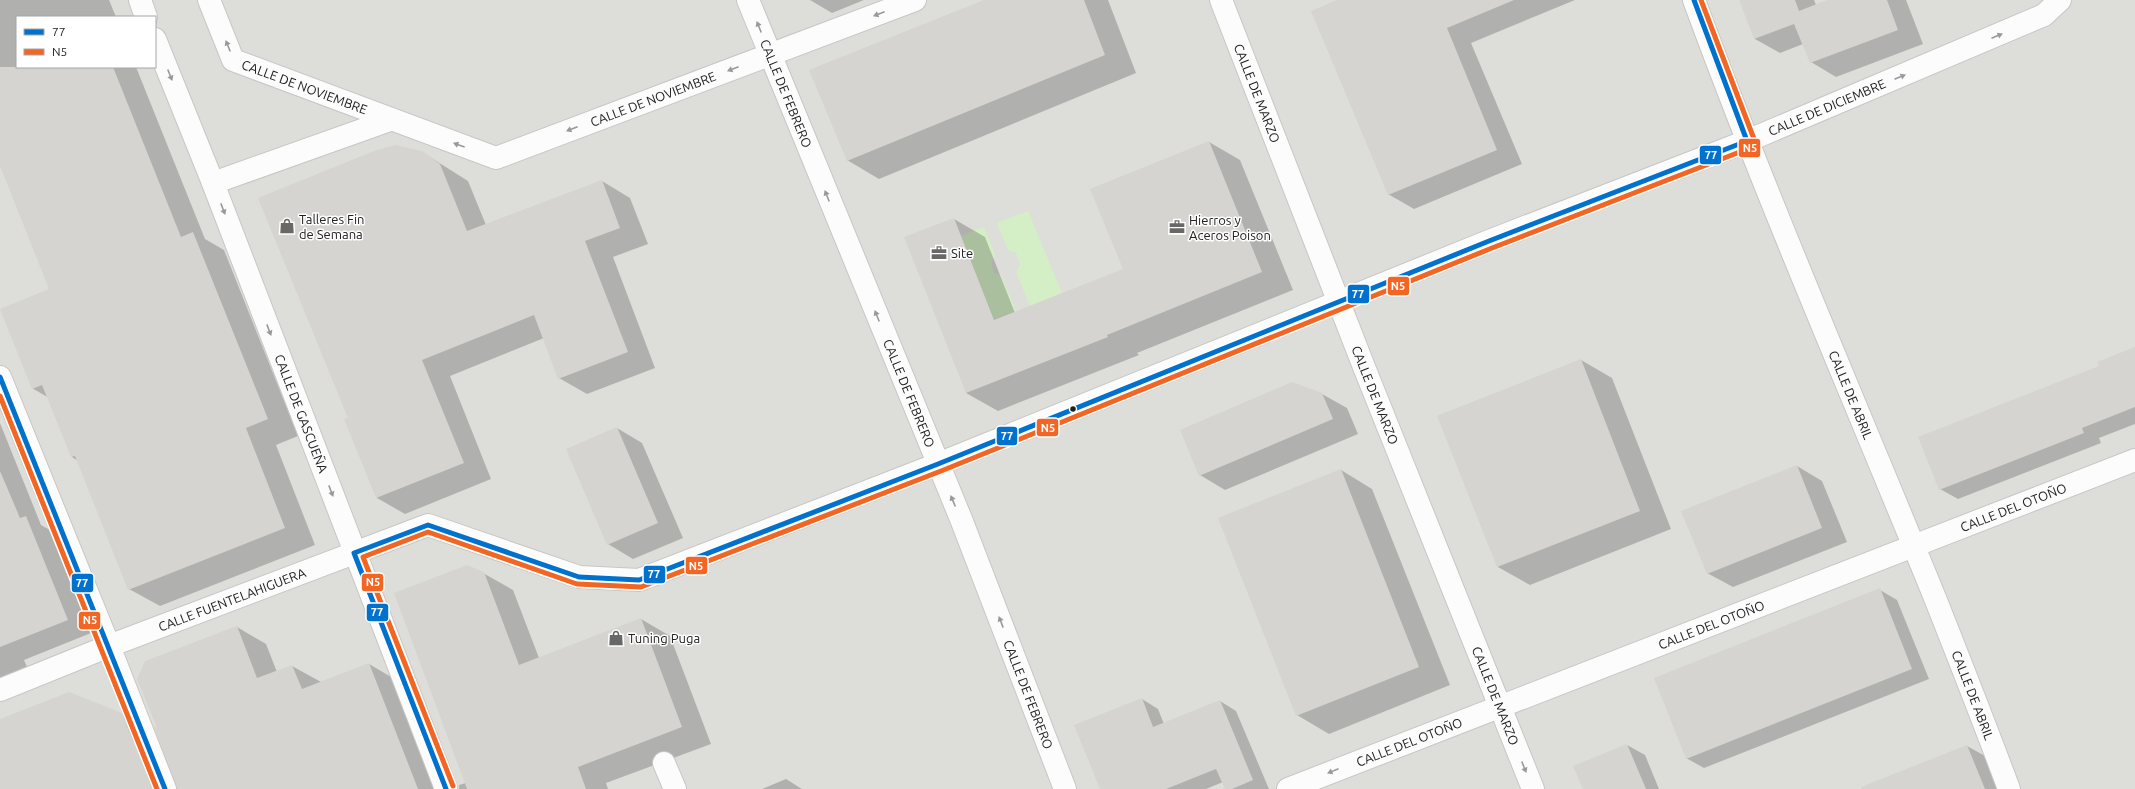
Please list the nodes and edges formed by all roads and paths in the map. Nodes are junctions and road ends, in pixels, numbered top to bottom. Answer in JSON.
{"nodes":[{"id":1,"x":140,"y":0,"type":"edge"},
{"id":2,"x":209,"y":0,"type":"edge"},
{"id":3,"x":748,"y":0,"type":"edge"},
{"id":4,"x":915,"y":0,"type":"edge"},
{"id":5,"x":1221,"y":0,"type":"edge"},
{"id":6,"x":1694,"y":0,"type":"edge"},
{"id":7,"x":2060,"y":0,"type":"edge"},
{"id":8,"x":146,"y":16,"type":"edge"},
{"id":9,"x":156,"y":41,"type":"edge"},
{"id":10,"x":770,"y":55,"type":"junction"},
{"id":11,"x":390,"y":120,"type":"junction"},
{"id":12,"x":1748,"y":141,"type":"junction"},
{"id":13,"x":213,"y":183,"type":"junction"},
{"id":14,"x":1339,"y":302,"type":"junction"},
{"id":15,"x":0,"y":377,"type":"edge"},
{"id":16,"x":2135,"y":460,"type":"edge"},
{"id":17,"x":938,"y":464,"type":"junction"},
{"id":18,"x":1912,"y":546,"type":"junction"},
{"id":19,"x":354,"y":553,"type":"junction"},
{"id":20,"x":109,"y":646,"type":"junction"},
{"id":21,"x":0,"y":690,"type":"edge"},
{"id":22,"x":1499,"y":705,"type":"junction"},
{"id":23,"x":664,"y":763,"type":"dead end"},
{"id":24,"x":165,"y":789,"type":"edge"},
{"id":25,"x":446,"y":789,"type":"edge"},
{"id":26,"x":674,"y":789,"type":"edge"},
{"id":27,"x":1065,"y":789,"type":"edge"},
{"id":28,"x":1288,"y":789,"type":"edge"},
{"id":29,"x":1533,"y":789,"type":"edge"},
{"id":30,"x":2009,"y":789,"type":"edge"}],
"edges":[{"from":1,"to":8,"type":"street"},
{"from":11,"to":2,"type":"street","name":"CALLE DE NOVIEMBRE","one_way":true},
{"from":10,"to":3,"type":"street","name":"CALLE DE FEBRERO","one_way":true},
{"from":4,"to":10,"type":"street","name":"CALLE DE NOVIEMBRE","one_way":true},
{"from":5,"to":14,"type":"street","name":"CALLE DE MARZO"},
{"from":6,"to":12,"type":"street","name":"CALLE DE ABRIL"},
{"from":12,"to":7,"type":"street","name":"CALLE DE DICIEMBRE","one_way":true},
{"from":9,"to":13,"type":"street","name":"CALLE DE GASCUEÑA","one_way":true},
{"from":10,"to":11,"type":"street","name":"CALLE DE NOVIEMBRE","one_way":true},
{"from":17,"to":10,"type":"street","name":"CALLE DE FEBRERO","one_way":true},
{"from":11,"to":13,"type":"street","name":"CALLE DE NOVIEMBRE"},
{"from":12,"to":14,"type":"street","name":"CALLE DE DICIEMBRE"},
{"from":12,"to":18,"type":"street","name":"CALLE DE ABRIL"},
{"from":13,"to":19,"type":"street","name":"CALLE DE GASCUEÑA","one_way":true},
{"from":14,"to":17,"type":"street","name":"CALLE DE DICIEMBRE"},
{"from":14,"to":22,"type":"street","name":"CALLE DE MARZO"},
{"from":15,"to":20,"type":"street"},
{"from":16,"to":18,"type":"street","name":"CALLE DEL OTOÑO"},
{"from":17,"to":19,"type":"street","name":"CALLE DE DICIEMBRE"},
{"from":27,"to":17,"type":"street","name":"CALLE DE FEBRERO","one_way":true},
{"from":18,"to":22,"type":"street","name":"CALLE DEL OTOÑO"},
{"from":18,"to":30,"type":"street","name":"CALLE DE ABRIL"},
{"from":19,"to":20,"type":"street","name":"CALLE FUENTELAHIGUERA"},
{"from":19,"to":25,"type":"street","name":"CALLE DE GASCUEÑA"},
{"from":20,"to":21,"type":"street","name":"CALLE FUENTELAHIGUERA"},
{"from":20,"to":24,"type":"street"},
{"from":22,"to":28,"type":"street","name":"CALLE DEL OTOÑO","one_way":true},
{"from":22,"to":29,"type":"street","name":"CALLE DE MARZO","one_way":true},
{"from":23,"to":26,"type":"street"}]}
